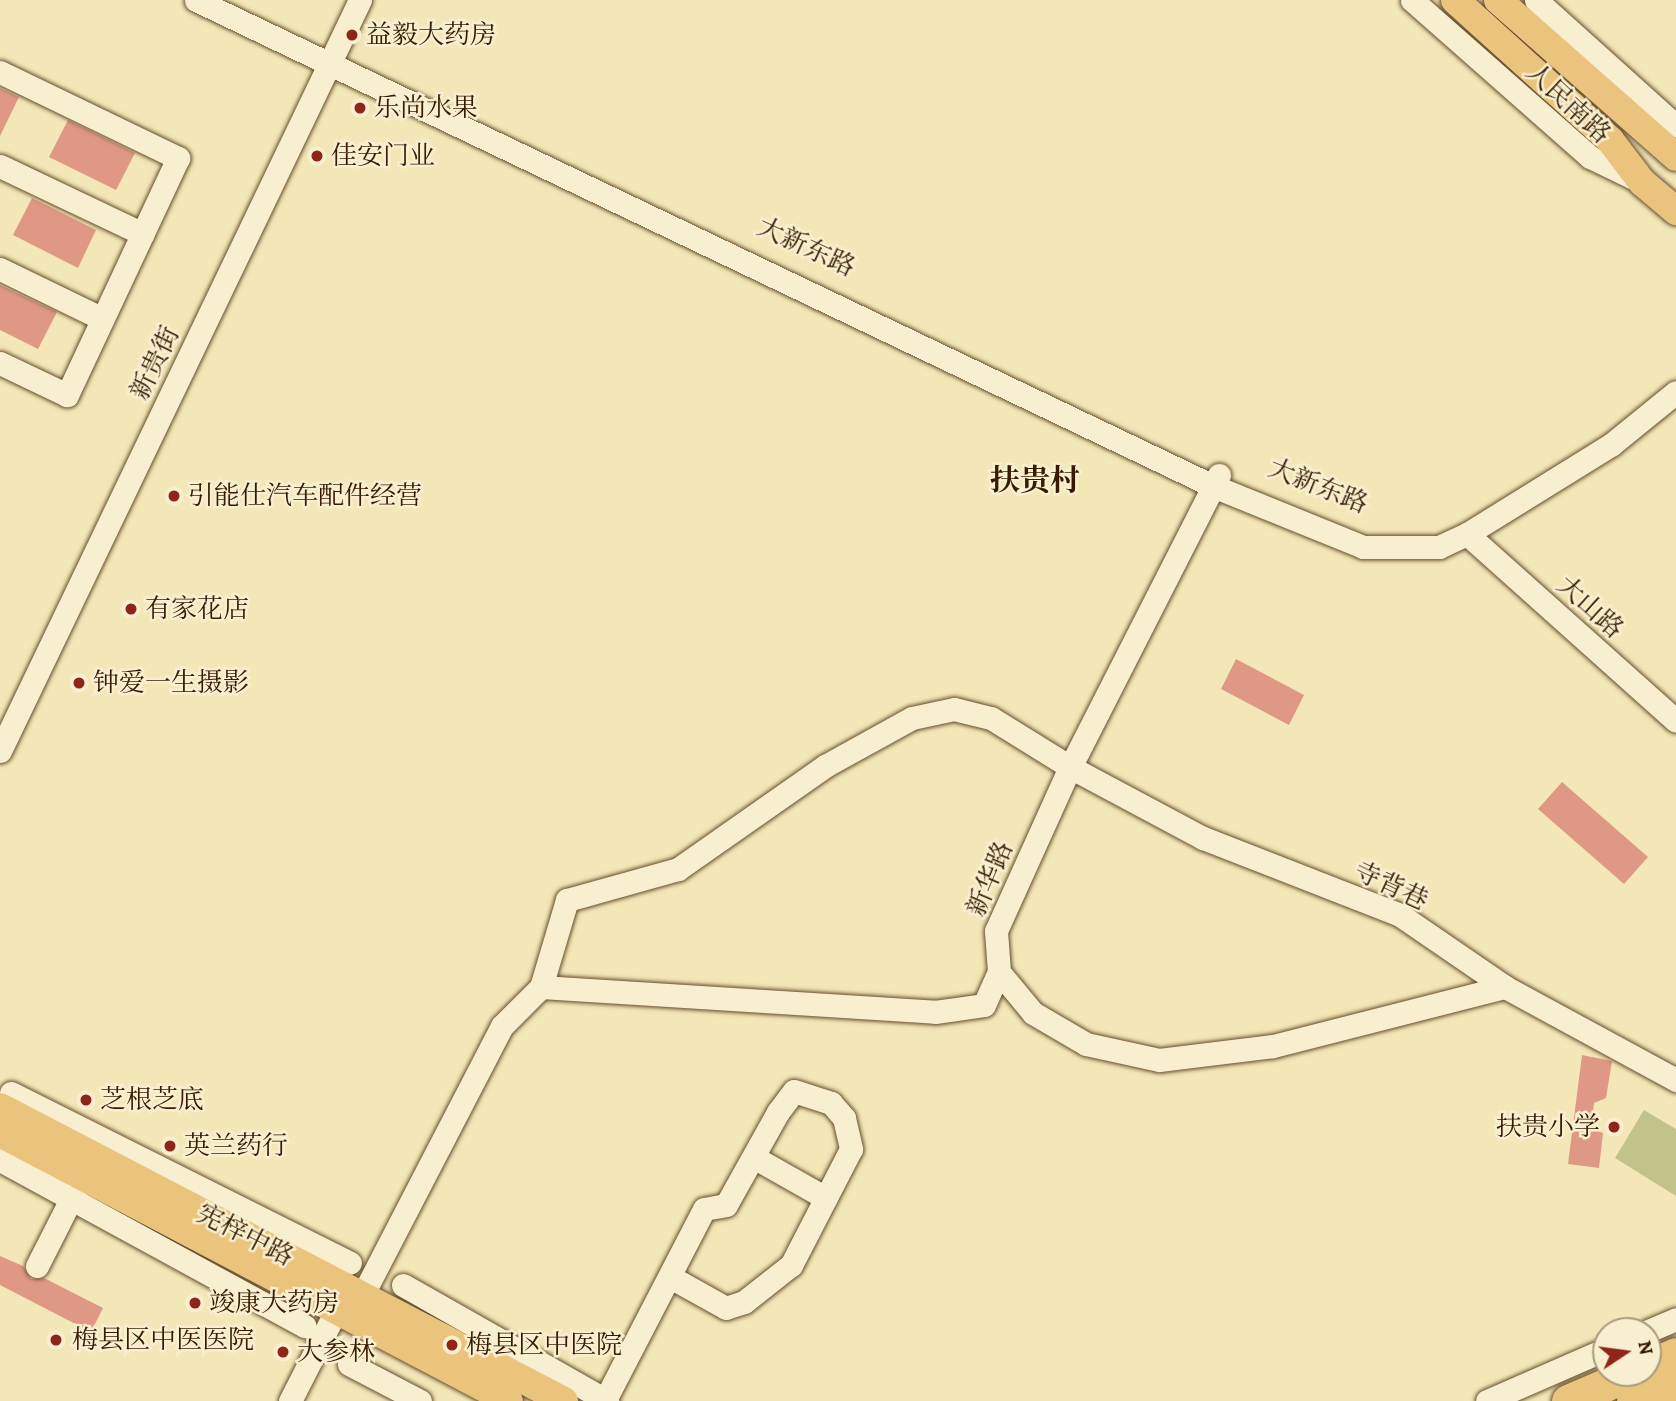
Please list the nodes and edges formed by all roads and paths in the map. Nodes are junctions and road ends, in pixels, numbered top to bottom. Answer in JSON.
{"nodes":[{"id":1,"x":196,"y":0,"type":"edge"},
{"id":2,"x":226,"y":0,"type":"edge"},
{"id":3,"x":347,"y":0,"type":"edge"},
{"id":4,"x":360,"y":0,"type":"edge"},
{"id":5,"x":1412,"y":0,"type":"edge"},
{"id":6,"x":1455,"y":0,"type":"edge"},
{"id":7,"x":1498,"y":0,"type":"edge"},
{"id":8,"x":1536,"y":0,"type":"edge"},
{"id":9,"x":327,"y":56,"type":"junction"},
{"id":10,"x":0,"y":72,"type":"edge"},
{"id":11,"x":1676,"y":126,"type":"edge"},
{"id":12,"x":1670,"y":155,"type":"edge"},
{"id":13,"x":0,"y":166,"type":"edge"},
{"id":14,"x":1642,"y":182,"type":"junction"},
{"id":15,"x":1676,"y":211,"type":"edge"},
{"id":16,"x":143,"y":234,"type":"junction"},
{"id":17,"x":0,"y":269,"type":"edge"},
{"id":18,"x":103,"y":319,"type":"junction"},
{"id":19,"x":0,"y":363,"type":"edge"},
{"id":20,"x":1676,"y":392,"type":"edge"},
{"id":21,"x":1216,"y":481,"type":"junction"},
{"id":22,"x":1467,"y":534,"type":"junction"},
{"id":23,"x":0,"y":718,"type":"edge"},
{"id":24,"x":1676,"y":721,"type":"edge"},
{"id":25,"x":0,"y":751,"type":"edge"},
{"id":26,"x":1070,"y":767,"type":"junction"},
{"id":27,"x":999,"y":972,"type":"junction"},
{"id":28,"x":541,"y":987,"type":"junction"},
{"id":29,"x":1505,"y":987,"type":"junction"},
{"id":30,"x":1676,"y":1080,"type":"edge"},
{"id":31,"x":5,"y":1100,"type":"edge"},
{"id":32,"x":0,"y":1133,"type":"edge"},
{"id":33,"x":755,"y":1158,"type":"junction"},
{"id":34,"x":0,"y":1160,"type":"edge"},
{"id":35,"x":88,"y":1167,"type":"junction"},
{"id":36,"x":826,"y":1198,"type":"junction"},
{"id":37,"x":37,"y":1266,"type":"dead end"},
{"id":38,"x":672,"y":1278,"type":"junction"},
{"id":39,"x":403,"y":1284,"type":"dead end"},
{"id":40,"x":349,"y":1290,"type":"junction"},
{"id":41,"x":305,"y":1326,"type":"dead end"},
{"id":42,"x":1592,"y":1355,"type":"edge"},
{"id":43,"x":349,"y":1364,"type":"dead end"},
{"id":44,"x":1676,"y":1383,"type":"edge"},
{"id":45,"x":1600,"y":1387,"type":"edge"},
{"id":46,"x":290,"y":1401,"type":"edge"},
{"id":47,"x":420,"y":1401,"type":"edge"},
{"id":48,"x":509,"y":1401,"type":"edge"},
{"id":49,"x":564,"y":1401,"type":"edge"},
{"id":50,"x":606,"y":1401,"type":"edge"},
{"id":51,"x":1487,"y":1401,"type":"edge"},
{"id":52,"x":1568,"y":1401,"type":"edge"},
{"id":53,"x":1633,"y":1401,"type":"edge"}],
"edges":[{"from":1,"to":9,"type":"street"},
{"from":2,"to":9,"type":"street"},
{"from":3,"to":9,"type":"street","name":"新贵街"},
{"from":4,"to":9,"type":"street","name":"新贵街"},
{"from":5,"to":14,"type":"street"},
{"from":6,"to":14,"type":"main road","name":"人民南路"},
{"from":7,"to":12,"type":"main road","name":"人民南路"},
{"from":8,"to":11,"type":"street"},
{"from":9,"to":21,"type":"street","name":"大新东路"},
{"from":9,"to":23,"type":"street","name":"新贵街"},
{"from":9,"to":25,"type":"street","name":"新贵街"},
{"from":10,"to":16,"type":"street"},
{"from":12,"to":14,"type":"main road"},
{"from":13,"to":16,"type":"street"},
{"from":14,"to":15,"type":"main road","name":"人民南路"},
{"from":16,"to":18,"type":"street"},
{"from":17,"to":18,"type":"street"},
{"from":18,"to":19,"type":"street"},
{"from":20,"to":22,"type":"street"},
{"from":21,"to":22,"type":"street","name":"大新东路"},
{"from":21,"to":26,"type":"street","name":"新华路"},
{"from":22,"to":24,"type":"street","name":"大山路"},
{"from":26,"to":27,"type":"street","name":"新华路"},
{"from":26,"to":28,"type":"street","name":"寺背巷"},
{"from":26,"to":29,"type":"street","name":"寺背巷"},
{"from":27,"to":28,"type":"street"},
{"from":27,"to":29,"type":"street"},
{"from":28,"to":40,"type":"street"},
{"from":29,"to":30,"type":"street","name":"寺背巷"},
{"from":31,"to":35,"type":"main road","name":"宪梓中路"},
{"from":31,"to":40,"type":"street"},
{"from":32,"to":35,"type":"main road","name":"宪梓中路"},
{"from":33,"to":36,"type":"street"},
{"from":33,"to":36,"type":"street"},
{"from":33,"to":38,"type":"street"},
{"from":34,"to":41,"type":"street"},
{"from":35,"to":37,"type":"street"},
{"from":35,"to":40,"type":"main road","name":"宪梓中路"},
{"from":36,"to":38,"type":"street"},
{"from":38,"to":50,"type":"street"},
{"from":39,"to":50,"type":"street"},
{"from":40,"to":46,"type":"street"},
{"from":40,"to":48,"type":"main road","name":"宪梓中路"},
{"from":40,"to":49,"type":"main road","name":"宪梓中路"},
{"from":42,"to":51,"type":"street"},
{"from":43,"to":47,"type":"street"},
{"from":44,"to":53,"type":"highway"},
{"from":45,"to":52,"type":"highway"}]}
